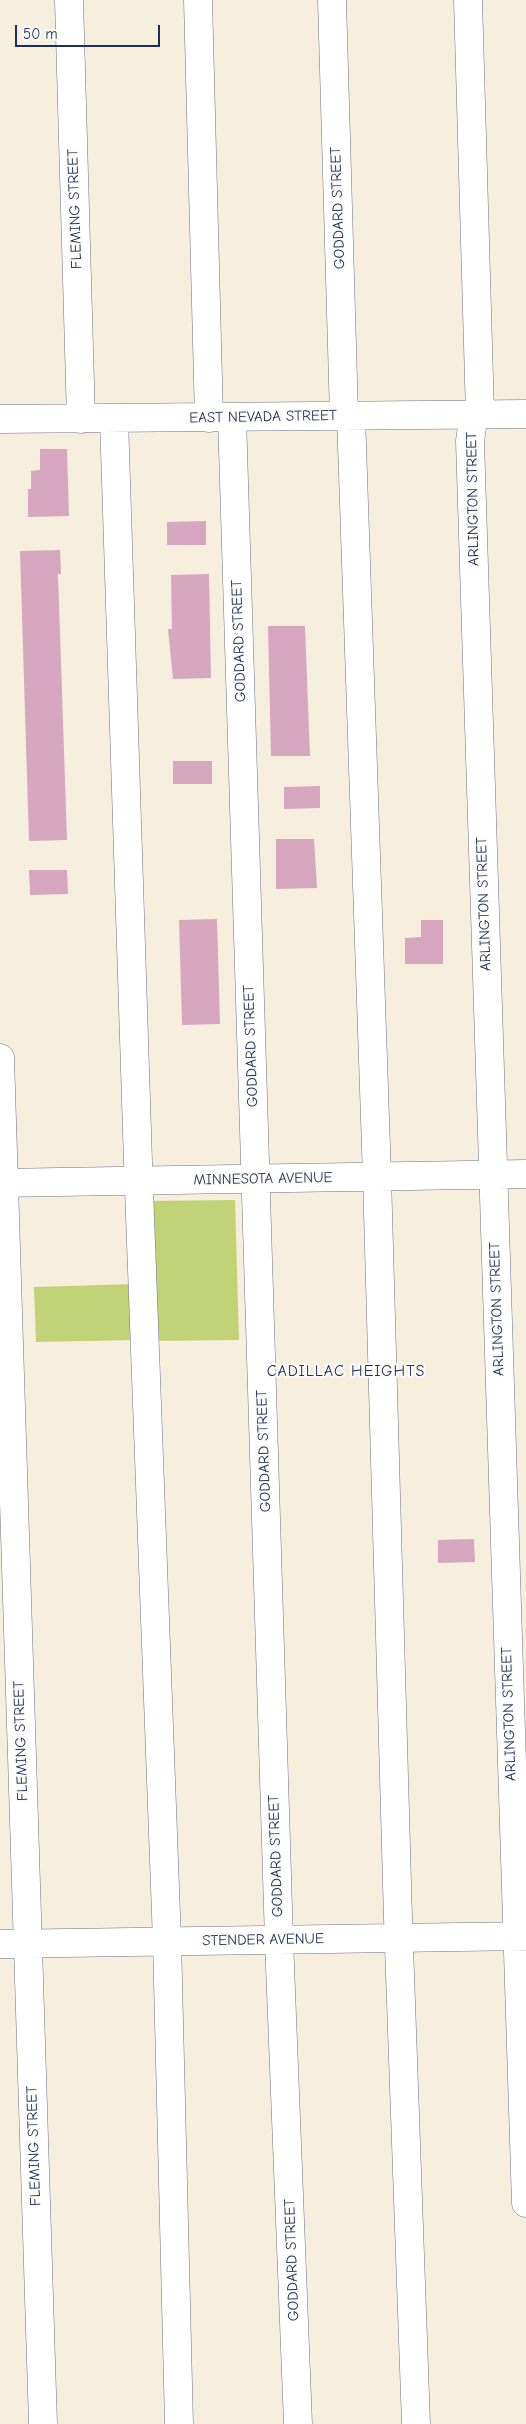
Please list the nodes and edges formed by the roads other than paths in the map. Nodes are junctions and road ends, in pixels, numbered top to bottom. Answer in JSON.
{"nodes":[{"id":1,"x":69,"y":0,"type":"edge"},
{"id":2,"x":198,"y":0,"type":"edge"},
{"id":3,"x":332,"y":0,"type":"edge"},
{"id":4,"x":468,"y":0,"type":"edge"},
{"id":5,"x":477,"y":414,"type":"junction"},
{"id":6,"x":526,"y":414,"type":"edge"},
{"id":7,"x":347,"y":416,"type":"junction"},
{"id":8,"x":221,"y":417,"type":"junction"},
{"id":9,"x":0,"y":419,"type":"edge"},
{"id":10,"x":81,"y":419,"type":"junction"},
{"id":11,"x":114,"y":419,"type":"junction"},
{"id":12,"x":0,"y":1058,"type":"edge"},
{"id":13,"x":526,"y":1174,"type":"edge"},
{"id":14,"x":493,"y":1175,"type":"junction"},
{"id":15,"x":377,"y":1177,"type":"junction"},
{"id":16,"x":255,"y":1179,"type":"junction"},
{"id":17,"x":139,"y":1181,"type":"junction"},
{"id":18,"x":2,"y":1183,"type":"edge"},
{"id":19,"x":521,"y":1936,"type":"edge"},
{"id":20,"x":399,"y":1938,"type":"junction"},
{"id":21,"x":279,"y":1940,"type":"junction"},
{"id":22,"x":167,"y":1941,"type":"junction"},
{"id":23,"x":28,"y":1943,"type":"junction"},
{"id":24,"x":0,"y":1944,"type":"edge"},
{"id":25,"x":526,"y":2203,"type":"edge"},
{"id":26,"x":43,"y":2424,"type":"edge"},
{"id":27,"x":179,"y":2424,"type":"edge"},
{"id":28,"x":298,"y":2424,"type":"edge"},
{"id":29,"x":416,"y":2424,"type":"edge"}],
"edges":[{"from":1,"to":10,"type":"street","name":"FLEMING STREET"},
{"from":2,"to":8,"type":"street","name":"GODDARD STREET"},
{"from":3,"to":7,"type":"street","name":"GODDARD STREET"},
{"from":4,"to":5,"type":"street","name":"ARLINGTON STREET"},
{"from":5,"to":6,"type":"street","name":"EAST NEVADA STREET"},
{"from":5,"to":7,"type":"street","name":"EAST NEVADA STREET"},
{"from":5,"to":14,"type":"street","name":"ARLINGTON STREET"},
{"from":7,"to":8,"type":"street","name":"EAST NEVADA STREET"},
{"from":7,"to":15,"type":"street","name":"GODDARD STREET"},
{"from":8,"to":11,"type":"street","name":"EAST NEVADA STREET"},
{"from":8,"to":16,"type":"street","name":"GODDARD STREET"},
{"from":9,"to":10,"type":"street","name":"EAST NEVADA STREET"},
{"from":10,"to":11,"type":"street","name":"EAST NEVADA STREET"},
{"from":11,"to":17,"type":"street"},
{"from":12,"to":18,"type":"street","name":"FLEMING STREET"},
{"from":13,"to":14,"type":"street","name":"MINNESOTA AVENUE"},
{"from":14,"to":15,"type":"street","name":"MINNESOTA AVENUE"},
{"from":14,"to":19,"type":"street","name":"ARLINGTON STREET"},
{"from":15,"to":16,"type":"street","name":"MINNESOTA AVENUE"},
{"from":15,"to":20,"type":"street","name":"GODDARD STREET"},
{"from":16,"to":17,"type":"street","name":"MINNESOTA AVENUE"},
{"from":16,"to":21,"type":"street","name":"GODDARD STREET"},
{"from":17,"to":18,"type":"street","name":"MINNESOTA AVENUE"},
{"from":17,"to":22,"type":"street"},
{"from":18,"to":23,"type":"street","name":"FLEMING STREET"},
{"from":19,"to":20,"type":"street","name":"STENDER AVENUE"},
{"from":19,"to":25,"type":"street","name":"ARLINGTON STREET"},
{"from":20,"to":21,"type":"street","name":"STENDER AVENUE"},
{"from":20,"to":29,"type":"street","name":"GODDARD STREET"},
{"from":21,"to":22,"type":"street","name":"STENDER AVENUE"},
{"from":21,"to":28,"type":"street","name":"GODDARD STREET"},
{"from":22,"to":23,"type":"street","name":"STENDER AVENUE"},
{"from":22,"to":27,"type":"street"},
{"from":23,"to":24,"type":"street","name":"STENDER AVENUE"},
{"from":23,"to":26,"type":"street","name":"FLEMING STREET"}]}
